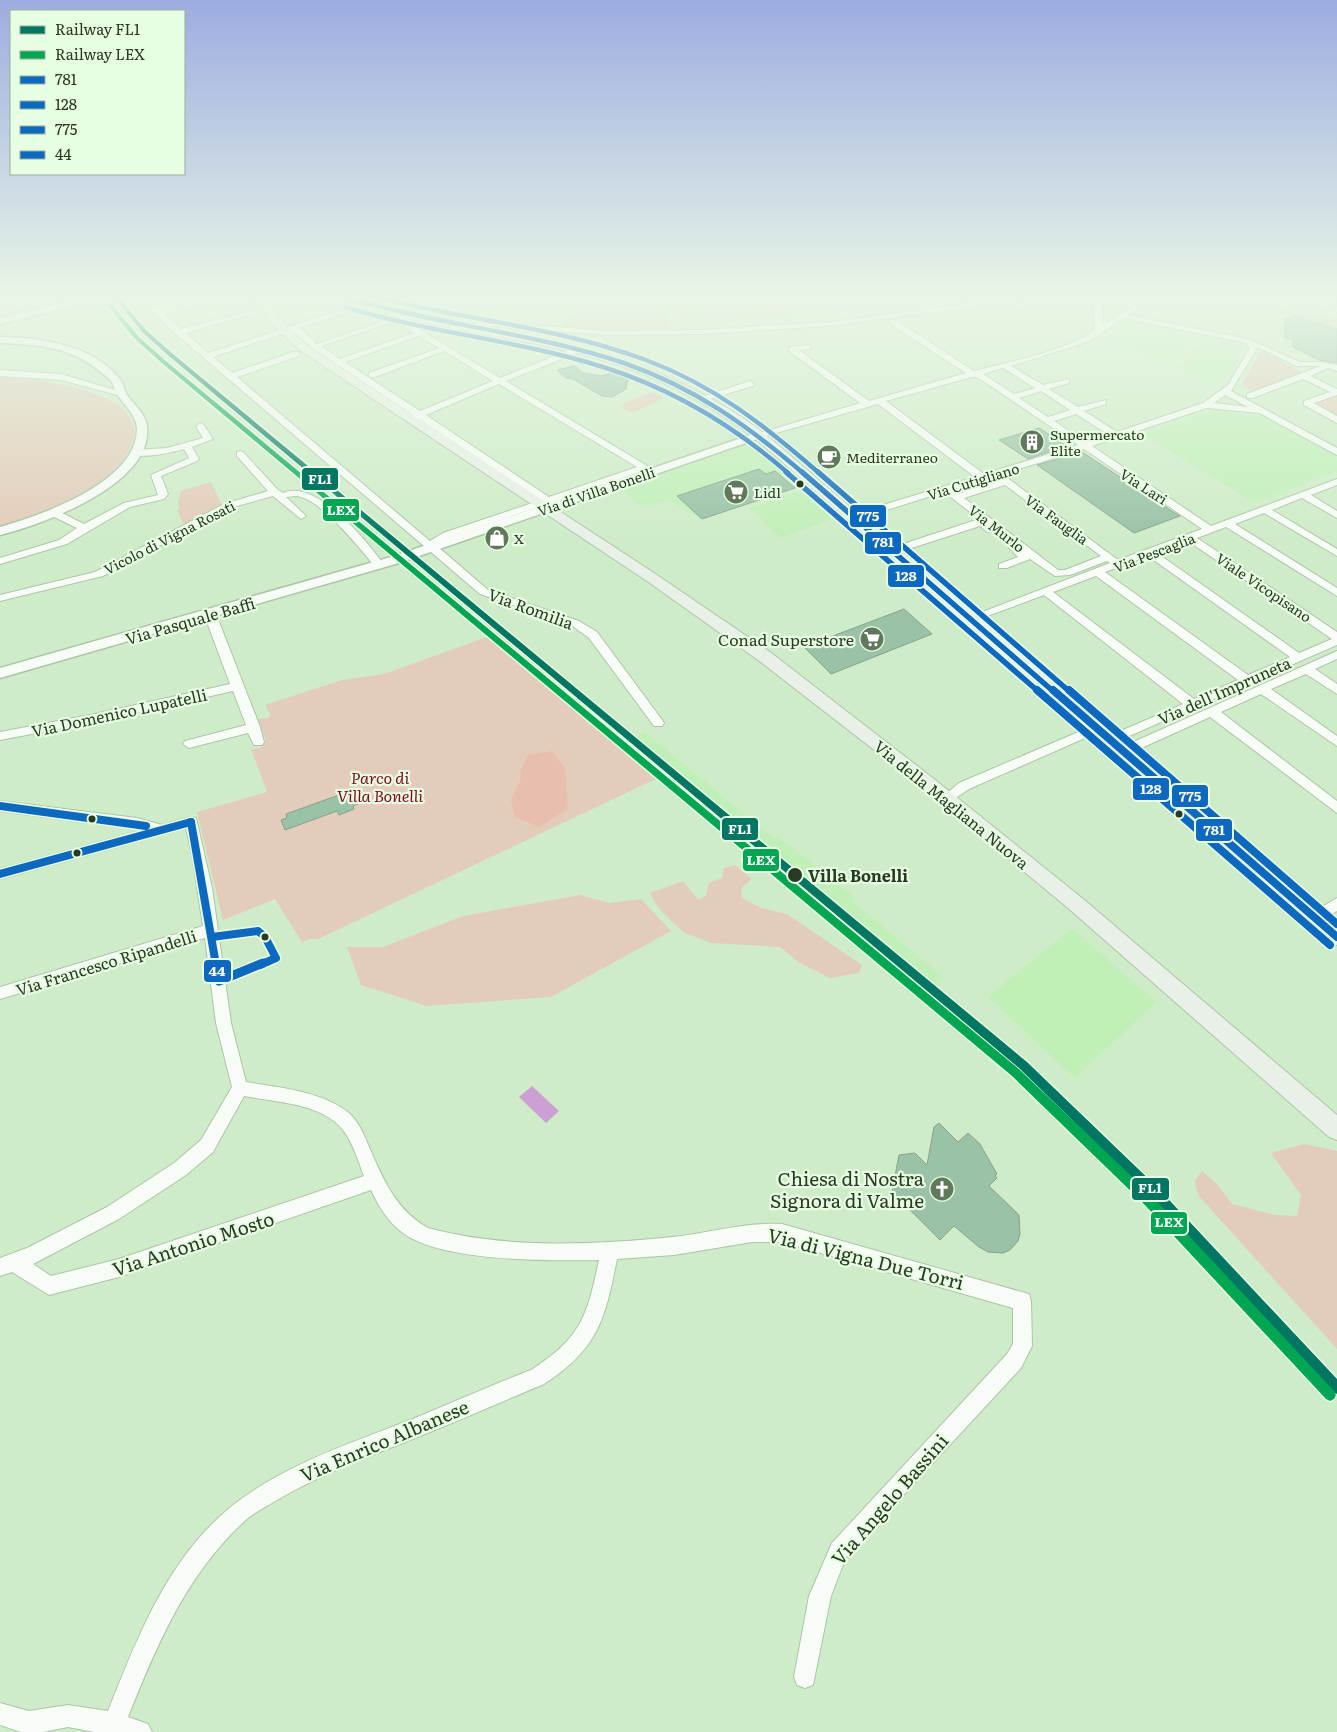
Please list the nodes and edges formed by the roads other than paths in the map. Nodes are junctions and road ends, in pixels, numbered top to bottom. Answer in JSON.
{"nodes":[{"id":1,"x":67,"y":379,"type":"edge"},
{"id":2,"x":113,"y":379,"type":"edge"},
{"id":3,"x":236,"y":379,"type":"edge"},
{"id":4,"x":355,"y":379,"type":"edge"},
{"id":5,"x":495,"y":379,"type":"edge"},
{"id":6,"x":508,"y":379,"type":"edge"},
{"id":7,"x":660,"y":379,"type":"edge"},
{"id":8,"x":833,"y":379,"type":"edge"},
{"id":9,"x":960,"y":379,"type":"edge"},
{"id":10,"x":979,"y":379,"type":"edge"},
{"id":11,"x":981,"y":379,"type":"edge"},
{"id":12,"x":1027,"y":379,"type":"edge"},
{"id":13,"x":1235,"y":379,"type":"edge"},
{"id":14,"x":1296,"y":379,"type":"edge"},
{"id":15,"x":1310,"y":379,"type":"edge"},
{"id":16,"x":1066,"y":381,"type":"dead end"},
{"id":17,"x":500,"y":382,"type":"junction"},
{"id":18,"x":750,"y":384,"type":"dead end"},
{"id":19,"x":1042,"y":388,"type":"junction"},
{"id":20,"x":1229,"y":389,"type":"junction"},
{"id":21,"x":1337,"y":392,"type":"edge"},
{"id":22,"x":121,"y":393,"type":"junction"},
{"id":23,"x":1250,"y":396,"type":"junction"},
{"id":24,"x":1013,"y":397,"type":"junction"},
{"id":25,"x":702,"y":398,"type":"junction"},
{"id":26,"x":880,"y":401,"type":"junction"},
{"id":27,"x":1102,"y":402,"type":"dead end"},
{"id":28,"x":867,"y":404,"type":"junction"},
{"id":29,"x":1206,"y":405,"type":"junction"},
{"id":30,"x":1077,"y":410,"type":"junction"},
{"id":31,"x":1268,"y":413,"type":"junction"},
{"id":32,"x":416,"y":417,"type":"junction"},
{"id":33,"x":1048,"y":420,"type":"junction"},
{"id":34,"x":1337,"y":420,"type":"edge"},
{"id":35,"x":200,"y":426,"type":"dead end"},
{"id":36,"x":759,"y":435,"type":"junction"},
{"id":37,"x":1116,"y":435,"type":"junction"},
{"id":38,"x":187,"y":446,"type":"junction"},
{"id":39,"x":1084,"y":446,"type":"junction"},
{"id":40,"x":1337,"y":446,"type":"edge"},
{"id":41,"x":1337,"y":452,"type":"edge"},
{"id":42,"x":136,"y":453,"type":"junction"},
{"id":43,"x":240,"y":454,"type":"dead end"},
{"id":44,"x":647,"y":470,"type":"junction"},
{"id":45,"x":996,"y":474,"type":"junction"},
{"id":46,"x":983,"y":478,"type":"junction"},
{"id":47,"x":1006,"y":482,"type":"junction"},
{"id":48,"x":1337,"y":482,"type":"edge"},
{"id":49,"x":946,"y":493,"type":"junction"},
{"id":50,"x":280,"y":494,"type":"junction"},
{"id":51,"x":1304,"y":495,"type":"junction"},
{"id":52,"x":958,"y":497,"type":"junction"},
{"id":53,"x":544,"y":504,"type":"junction"},
{"id":54,"x":1266,"y":510,"type":"junction"},
{"id":55,"x":54,"y":513,"type":"junction"},
{"id":56,"x":1337,"y":515,"type":"edge"},
{"id":57,"x":301,"y":516,"type":"dead end"},
{"id":58,"x":854,"y":517,"type":"junction"},
{"id":59,"x":1228,"y":524,"type":"junction"},
{"id":60,"x":84,"y":528,"type":"junction"},
{"id":61,"x":1212,"y":530,"type":"junction"},
{"id":62,"x":0,"y":531,"type":"edge"},
{"id":63,"x":1190,"y":538,"type":"junction"},
{"id":64,"x":432,"y":546,"type":"junction"},
{"id":65,"x":889,"y":549,"type":"junction"},
{"id":66,"x":1150,"y":553,"type":"junction"},
{"id":67,"x":1337,"y":553,"type":"edge"},
{"id":68,"x":1108,"y":557,"type":"junction"},
{"id":69,"x":0,"y":561,"type":"edge"},
{"id":70,"x":1118,"y":564,"type":"junction"},
{"id":71,"x":379,"y":565,"type":"junction"},
{"id":72,"x":1003,"y":566,"type":"dead end"},
{"id":73,"x":1098,"y":572,"type":"junction"},
{"id":74,"x":1045,"y":591,"type":"junction"},
{"id":75,"x":1337,"y":593,"type":"edge"},
{"id":76,"x":0,"y":598,"type":"edge"},
{"id":77,"x":210,"y":614,"type":"junction"},
{"id":78,"x":970,"y":619,"type":"junction"},
{"id":79,"x":1337,"y":637,"type":"edge"},
{"id":80,"x":1337,"y":641,"type":"edge"},
{"id":81,"x":1337,"y":655,"type":"edge"},
{"id":82,"x":1297,"y":657,"type":"junction"},
{"id":83,"x":1307,"y":669,"type":"junction"},
{"id":84,"x":0,"y":673,"type":"edge"},
{"id":85,"x":1246,"y":680,"type":"junction"},
{"id":86,"x":238,"y":686,"type":"junction"},
{"id":87,"x":1262,"y":689,"type":"junction"},
{"id":88,"x":1337,"y":690,"type":"edge"},
{"id":89,"x":1192,"y":704,"type":"junction"},
{"id":90,"x":1212,"y":712,"type":"junction"},
{"id":91,"x":658,"y":723,"type":"dead end"},
{"id":92,"x":254,"y":727,"type":"junction"},
{"id":93,"x":1097,"y":728,"type":"junction"},
{"id":94,"x":0,"y":736,"type":"edge"},
{"id":95,"x":258,"y":742,"type":"dead end"},
{"id":96,"x":1337,"y":742,"type":"edge"},
{"id":97,"x":189,"y":744,"type":"dead end"},
{"id":98,"x":1118,"y":745,"type":"junction"},
{"id":99,"x":948,"y":798,"type":"junction"},
{"id":100,"x":0,"y":806,"type":"edge"},
{"id":101,"x":1337,"y":808,"type":"edge"},
{"id":102,"x":162,"y":830,"type":"junction"},
{"id":103,"x":0,"y":874,"type":"edge"},
{"id":104,"x":1337,"y":904,"type":"edge"},
{"id":105,"x":1315,"y":918,"type":"junction"},
{"id":106,"x":211,"y":930,"type":"junction"},
{"id":107,"x":1337,"y":937,"type":"edge"},
{"id":108,"x":0,"y":993,"type":"edge"},
{"id":109,"x":240,"y":1088,"type":"junction"},
{"id":110,"x":1337,"y":1129,"type":"edge"},
{"id":111,"x":374,"y":1181,"type":"junction"},
{"id":112,"x":610,"y":1250,"type":"junction"},
{"id":113,"x":7,"y":1265,"type":"edge"},
{"id":114,"x":1022,"y":1346,"type":"joint"},
{"id":115,"x":805,"y":1677,"type":"dead end"},
{"id":116,"x":0,"y":1714,"type":"edge"},
{"id":117,"x":114,"y":1724,"type":"junction"},
{"id":118,"x":34,"y":1727,"type":"edge"},
{"id":119,"x":140,"y":1732,"type":"edge"}],
"edges":[{"from":1,"to":22,"type":"street"},
{"from":2,"to":22,"type":"street"},
{"from":3,"to":64,"type":"street","name":"Via Romilia"},
{"from":4,"to":32,"type":"main road","name":"Via della Magliana Nuova"},
{"from":5,"to":17,"type":"street"},
{"from":6,"to":17,"type":"street"},
{"from":7,"to":25,"type":"main road"},
{"from":8,"to":28,"type":"street"},
{"from":9,"to":26,"type":"street"},
{"from":10,"to":39,"type":"street"},
{"from":11,"to":24,"type":"street","name":"Via Lari"},
{"from":12,"to":19,"type":"street"},
{"from":13,"to":20,"type":"street"},
{"from":14,"to":23,"type":"street"},
{"from":15,"to":21,"type":"street"},
{"from":16,"to":19,"type":"street"},
{"from":17,"to":32,"type":"street"},
{"from":17,"to":44,"type":"street"},
{"from":18,"to":25,"type":"street"},
{"from":19,"to":24,"type":"street"},
{"from":19,"to":30,"type":"street"},
{"from":20,"to":23,"type":"street"},
{"from":20,"to":29,"type":"street"},
{"from":20,"to":31,"type":"street"},
{"from":21,"to":34,"type":"street"},
{"from":22,"to":42,"type":"street"},
{"from":23,"to":40,"type":"street"},
{"from":24,"to":33,"type":"street","name":"Via Lari"},
{"from":25,"to":36,"type":"main road"},
{"from":26,"to":28,"type":"street"},
{"from":26,"to":46,"type":"street"},
{"from":27,"to":30,"type":"street"},
{"from":28,"to":36,"type":"street"},
{"from":29,"to":31,"type":"street"},
{"from":29,"to":37,"type":"street","name":"Via Cutigliano"},
{"from":30,"to":33,"type":"street"},
{"from":30,"to":37,"type":"street"},
{"from":31,"to":41,"type":"street"},
{"from":32,"to":53,"type":"main road","name":"Via della Magliana Nuova"},
{"from":33,"to":39,"type":"street","name":"Via Lari"},
{"from":35,"to":38,"type":"street"},
{"from":36,"to":44,"type":"street","name":"Via di Villa Bonelli"},
{"from":36,"to":58,"type":"main road"},
{"from":37,"to":39,"type":"street","name":"Via Cutigliano"},
{"from":38,"to":42,"type":"street"},
{"from":38,"to":60,"type":"street"},
{"from":39,"to":45,"type":"street","name":"Via Cutigliano"},
{"from":39,"to":61,"type":"street","name":"Via Lari"},
{"from":42,"to":55,"type":"street"},
{"from":43,"to":50,"type":"street"},
{"from":44,"to":53,"type":"street","name":"Via di Villa Bonelli"},
{"from":45,"to":46,"type":"street","name":"Via Cutigliano"},
{"from":45,"to":47,"type":"street","name":"Via Fauglia"},
{"from":46,"to":49,"type":"street","name":"Via Cutigliano"},
{"from":47,"to":52,"type":"street"},
{"from":47,"to":68,"type":"street","name":"Via Fauglia"},
{"from":48,"to":51,"type":"street","name":"Via Pescaglia"},
{"from":49,"to":52,"type":"street","name":"Via Murlo"},
{"from":49,"to":58,"type":"street","name":"Via Cutigliano"},
{"from":49,"to":65,"type":"street"},
{"from":50,"to":57,"type":"street"},
{"from":50,"to":71,"type":"street","name":"Vicolo di Vigna Rosati"},
{"from":50,"to":76,"type":"street","name":"Vicolo di Vigna Rosati"},
{"from":51,"to":54,"type":"street","name":"Via Pescaglia"},
{"from":51,"to":56,"type":"street"},
{"from":52,"to":68,"type":"street","name":"Via Murlo"},
{"from":53,"to":64,"type":"street","name":"Via di Villa Bonelli"},
{"from":53,"to":99,"type":"main road","name":"Via della Magliana Nuova"},
{"from":54,"to":59,"type":"street","name":"Via Pescaglia"},
{"from":54,"to":67,"type":"street"},
{"from":55,"to":60,"type":"street"},
{"from":55,"to":62,"type":"street"},
{"from":58,"to":65,"type":"main road"},
{"from":59,"to":61,"type":"street","name":"Via Pescaglia"},
{"from":59,"to":75,"type":"street","name":"Viale Vicopisano"},
{"from":60,"to":69,"type":"street"},
{"from":61,"to":63,"type":"street","name":"Via Pescaglia"},
{"from":63,"to":66,"type":"street","name":"Via Pescaglia"},
{"from":63,"to":79,"type":"street","name":"Viale Vicopisano"},
{"from":64,"to":71,"type":"street","name":"Via di Villa Bonelli"},
{"from":64,"to":91,"type":"street","name":"Via Romilia"},
{"from":65,"to":72,"type":"street"},
{"from":65,"to":78,"type":"main road"},
{"from":66,"to":70,"type":"street","name":"Via Pescaglia"},
{"from":66,"to":82,"type":"street"},
{"from":68,"to":70,"type":"street","name":"Via Fauglia"},
{"from":70,"to":73,"type":"street","name":"Via Pescaglia"},
{"from":71,"to":77,"type":"street","name":"Via Pasquale Baffi"},
{"from":73,"to":74,"type":"street","name":"Via Pescaglia"},
{"from":73,"to":85,"type":"street"},
{"from":74,"to":78,"type":"street","name":"Via Pescaglia"},
{"from":74,"to":89,"type":"street"},
{"from":77,"to":84,"type":"street","name":"Via Pasquale Baffi"},
{"from":77,"to":86,"type":"street"},
{"from":78,"to":93,"type":"main road"},
{"from":80,"to":82,"type":"street","name":"Via dell'Impruneta"},
{"from":81,"to":83,"type":"street","name":"Via dell'Impruneta"},
{"from":82,"to":85,"type":"street","name":"Via dell'Impruneta"},
{"from":83,"to":87,"type":"street","name":"Via dell'Impruneta"},
{"from":83,"to":88,"type":"street"},
{"from":85,"to":89,"type":"street","name":"Via dell'Impruneta"},
{"from":86,"to":92,"type":"street"},
{"from":86,"to":94,"type":"street","name":"Via Domenico Lupatelli"},
{"from":87,"to":90,"type":"street","name":"Via dell'Impruneta"},
{"from":87,"to":96,"type":"street"},
{"from":89,"to":98,"type":"street","name":"Via dell'Impruneta"},
{"from":90,"to":98,"type":"street","name":"Via dell'Impruneta"},
{"from":90,"to":101,"type":"street"},
{"from":92,"to":95,"type":"street"},
{"from":92,"to":97,"type":"street"},
{"from":93,"to":98,"type":"main road"},
{"from":93,"to":99,"type":"street"},
{"from":98,"to":105,"type":"main road"},
{"from":99,"to":110,"type":"main road","name":"Via della Magliana Nuova"},
{"from":100,"to":102,"type":"street"},
{"from":102,"to":103,"type":"street"},
{"from":102,"to":106,"type":"street"},
{"from":104,"to":105,"type":"street"},
{"from":105,"to":107,"type":"main road"},
{"from":106,"to":108,"type":"street","name":"Via Francesco Ripandelli"},
{"from":106,"to":109,"type":"street"},
{"from":109,"to":111,"type":"street","name":"Via di Vigna Due Torri"},
{"from":109,"to":113,"type":"street"},
{"from":111,"to":112,"type":"street","name":"Via di Vigna Due Torri"},
{"from":111,"to":113,"type":"street","name":"Via Antonio Mosto"},
{"from":112,"to":114,"type":"street","name":"Via di Vigna Due Torri"},
{"from":112,"to":117,"type":"street","name":"Via Enrico Albanese"},
{"from":114,"to":115,"type":"street","name":"Via Angelo Bassini"},
{"from":116,"to":118,"type":"street"},
{"from":117,"to":118,"type":"street"},
{"from":117,"to":119,"type":"street"}]}
